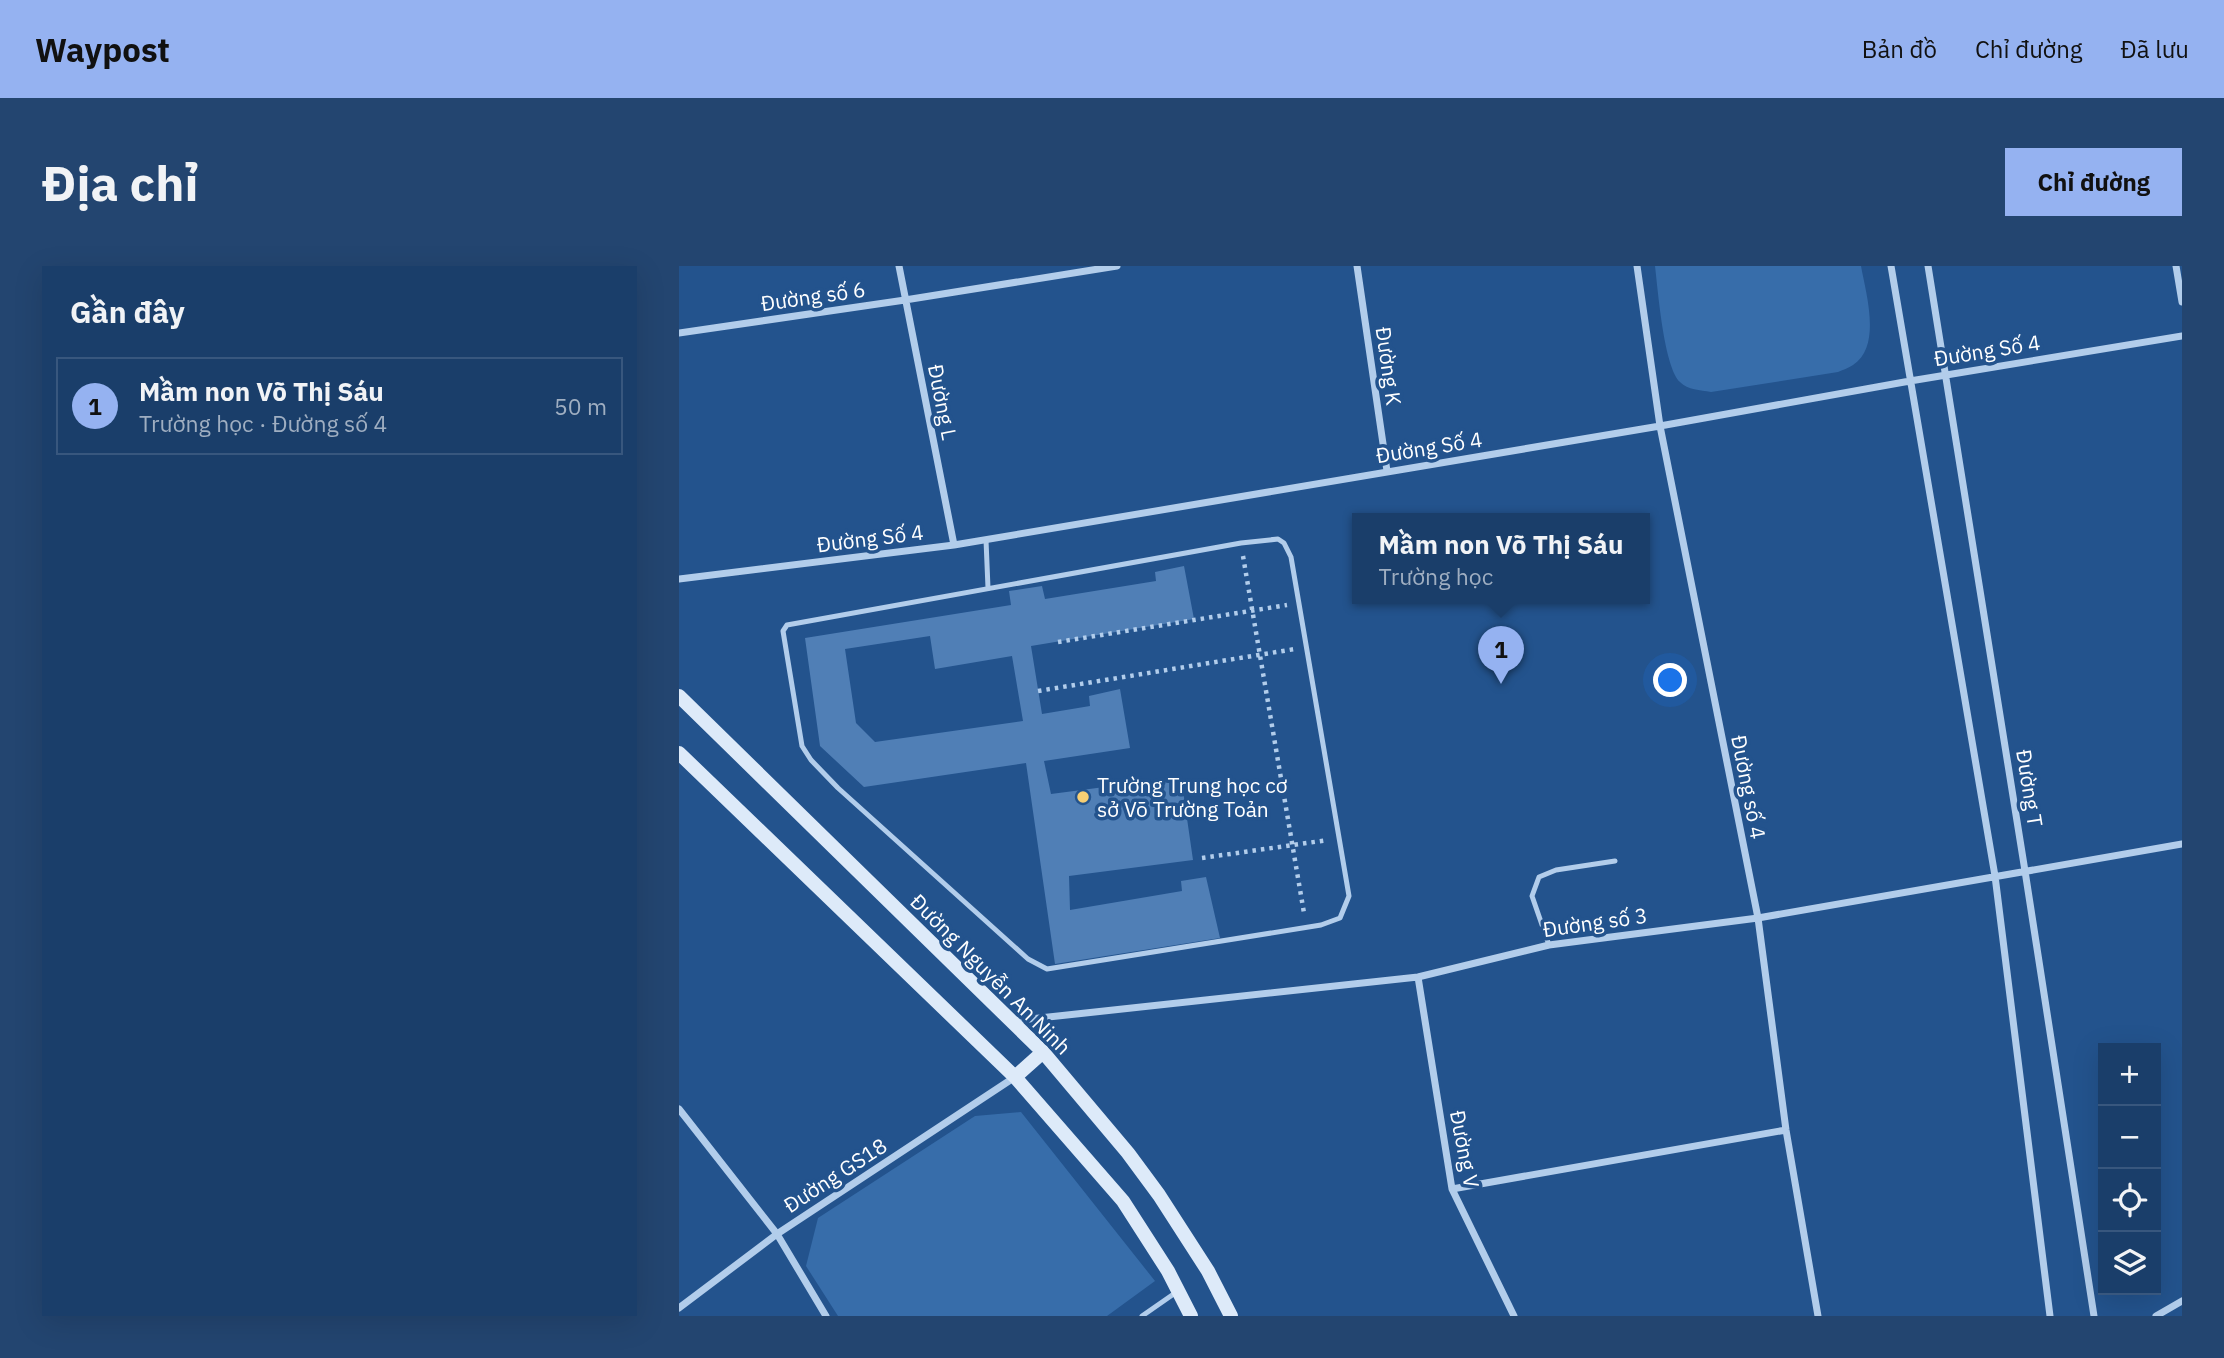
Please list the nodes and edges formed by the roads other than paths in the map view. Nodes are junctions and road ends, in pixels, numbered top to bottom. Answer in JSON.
{"nodes":[{"id":1,"x":899,"y":266,"type":"edge"},
{"id":2,"x":1117,"y":266,"type":"edge"},
{"id":3,"x":1357,"y":266,"type":"edge"},
{"id":4,"x":1637,"y":266,"type":"edge"},
{"id":5,"x":1891,"y":266,"type":"edge"},
{"id":6,"x":1928,"y":266,"type":"edge"},
{"id":7,"x":2176,"y":266,"type":"edge"},
{"id":8,"x":905,"y":300,"type":"junction"},
{"id":9,"x":2182,"y":302,"type":"edge"},
{"id":10,"x":679,"y":332,"type":"edge"},
{"id":11,"x":2182,"y":336,"type":"edge"},
{"id":12,"x":1946,"y":375,"type":"junction"},
{"id":13,"x":1910,"y":381,"type":"junction"},
{"id":14,"x":1660,"y":426,"type":"junction"},
{"id":15,"x":1387,"y":471,"type":"junction"},
{"id":16,"x":986,"y":540,"type":"junction"},
{"id":17,"x":954,"y":545,"type":"junction"},
{"id":18,"x":679,"y":579,"type":"edge"},
{"id":19,"x":988,"y":588,"type":"junction"},
{"id":20,"x":679,"y":696,"type":"edge"},
{"id":21,"x":679,"y":753,"type":"edge"},
{"id":22,"x":2182,"y":844,"type":"edge"},
{"id":23,"x":1615,"y":860,"type":"dead end"},
{"id":24,"x":2025,"y":871,"type":"junction"},
{"id":25,"x":1995,"y":876,"type":"junction"},
{"id":26,"x":1758,"y":918,"type":"junction"},
{"id":27,"x":1549,"y":945,"type":"junction"},
{"id":28,"x":1418,"y":977,"type":"junction"},
{"id":29,"x":1012,"y":1021,"type":"junction"},
{"id":30,"x":1043,"y":1052,"type":"junction"},
{"id":31,"x":1015,"y":1077,"type":"junction"},
{"id":32,"x":679,"y":1109,"type":"edge"},
{"id":33,"x":1786,"y":1130,"type":"junction"},
{"id":34,"x":1452,"y":1189,"type":"junction"},
{"id":35,"x":777,"y":1234,"type":"junction"},
{"id":36,"x":1178,"y":1291,"type":"junction"},
{"id":37,"x":2182,"y":1301,"type":"edge"},
{"id":38,"x":679,"y":1308,"type":"edge"},
{"id":39,"x":821,"y":1314,"type":"edge"},
{"id":40,"x":1142,"y":1316,"type":"edge"},
{"id":41,"x":1191,"y":1316,"type":"edge"},
{"id":42,"x":1231,"y":1316,"type":"edge"},
{"id":43,"x":1514,"y":1316,"type":"edge"},
{"id":44,"x":1818,"y":1316,"type":"edge"},
{"id":45,"x":2050,"y":1316,"type":"edge"},
{"id":46,"x":2094,"y":1316,"type":"edge"},
{"id":47,"x":2156,"y":1316,"type":"edge"}],
"edges":[{"from":1,"to":8,"type":"street","name":"Đường L"},
{"from":2,"to":8,"type":"street","name":"Đường số 6"},
{"from":3,"to":15,"type":"street","name":"Đường K"},
{"from":4,"to":14,"type":"street","name":"Đường số 4"},
{"from":5,"to":13,"type":"street"},
{"from":6,"to":12,"type":"street","name":"Đường T"},
{"from":7,"to":9,"type":"street"},
{"from":8,"to":10,"type":"street","name":"Đường số 6"},
{"from":8,"to":17,"type":"street","name":"Đường L"},
{"from":11,"to":12,"type":"street","name":"Đường Số 4"},
{"from":12,"to":13,"type":"street","name":"Đường Số 4"},
{"from":12,"to":24,"type":"street","name":"Đường T"},
{"from":13,"to":14,"type":"street","name":"Đường Số 4"},
{"from":13,"to":25,"type":"street"},
{"from":14,"to":15,"type":"street","name":"Đường Số 4"},
{"from":14,"to":26,"type":"street","name":"Đường số 4"},
{"from":15,"to":16,"type":"street","name":"Đường Số 4"},
{"from":16,"to":17,"type":"street","name":"Đường Số 4"},
{"from":16,"to":19,"type":"lane"},
{"from":17,"to":18,"type":"street","name":"Đường Số 4"},
{"from":19,"to":19,"type":"lane"},
{"from":20,"to":29,"type":"main road","name":"Đường Nguyễn An Ninh"},
{"from":21,"to":31,"type":"main road"},
{"from":22,"to":24,"type":"street","name":"Đường số 3"},
{"from":23,"to":27,"type":"lane"},
{"from":24,"to":25,"type":"street","name":"Đường số 3"},
{"from":24,"to":46,"type":"street","name":"Đường T"},
{"from":25,"to":26,"type":"street","name":"Đường số 3"},
{"from":25,"to":45,"type":"street"},
{"from":26,"to":27,"type":"street","name":"Đường số 3"},
{"from":26,"to":33,"type":"street","name":"Đường số 4"},
{"from":27,"to":28,"type":"street","name":"Đường số 3"},
{"from":28,"to":29,"type":"street","name":"Đường số 3"},
{"from":28,"to":34,"type":"street","name":"Đường V"},
{"from":29,"to":30,"type":"main road","name":"Đường Nguyễn An Ninh"},
{"from":30,"to":31,"type":"main road"},
{"from":30,"to":42,"type":"main road","name":"Đường Nguyễn An Ninh"},
{"from":31,"to":35,"type":"street","name":"Đường GS18"},
{"from":31,"to":36,"type":"main road"},
{"from":32,"to":35,"type":"street"},
{"from":33,"to":34,"type":"street"},
{"from":33,"to":44,"type":"street","name":"Đường số 4"},
{"from":34,"to":43,"type":"street","name":"Đường V"},
{"from":35,"to":38,"type":"street","name":"Đường GS18"},
{"from":35,"to":39,"type":"street"},
{"from":36,"to":40,"type":"lane"},
{"from":36,"to":41,"type":"main road"},
{"from":37,"to":47,"type":"street"}]}
